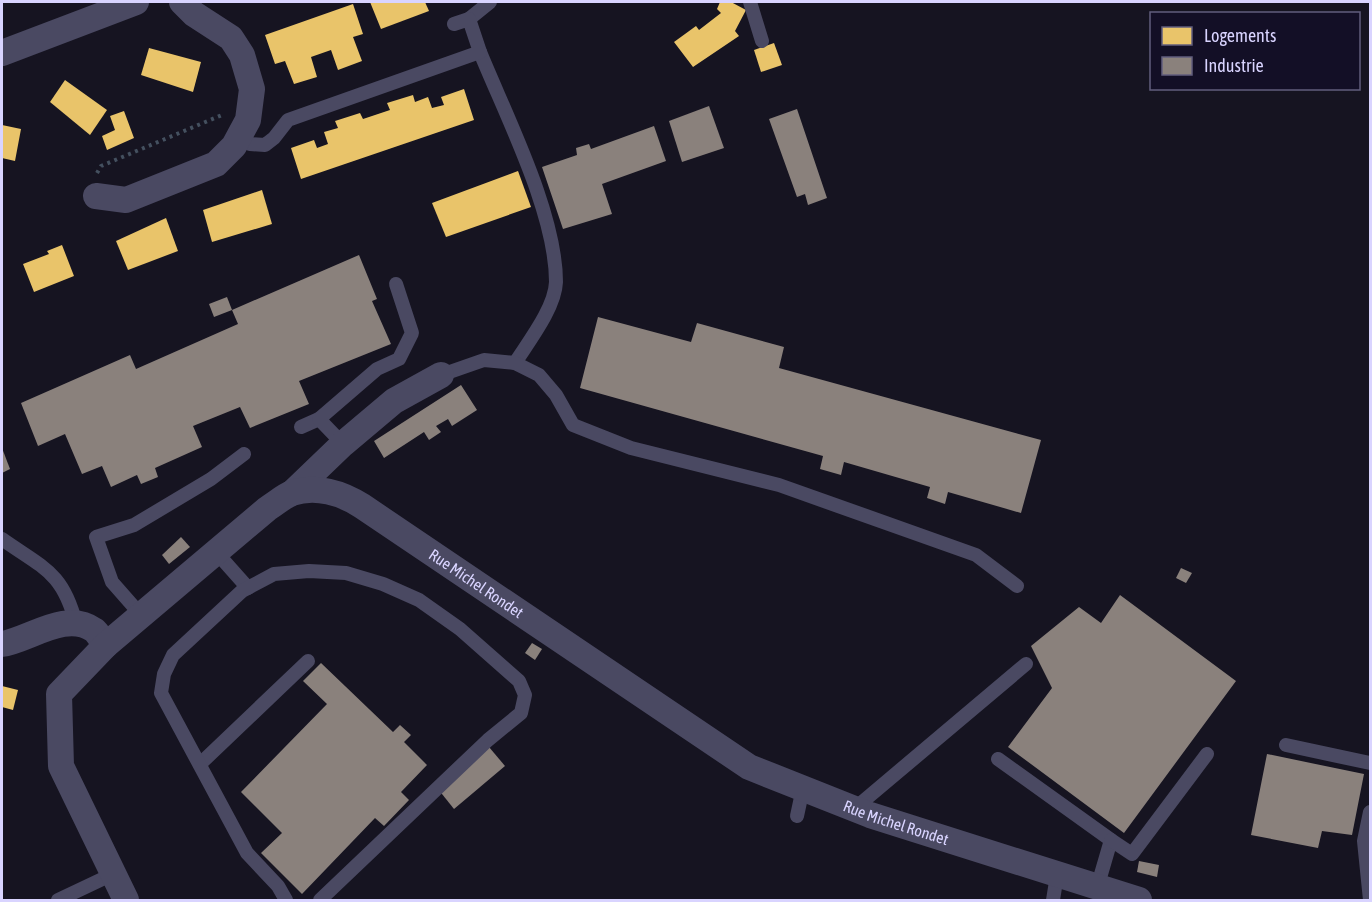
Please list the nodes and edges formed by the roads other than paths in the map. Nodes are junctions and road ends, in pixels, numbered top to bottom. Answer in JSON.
{"nodes":[{"id":1,"x":136,"y":2,"type":"edge"},
{"id":2,"x":182,"y":2,"type":"edge"},
{"id":3,"x":490,"y":2,"type":"edge"},
{"id":4,"x":750,"y":2,"type":"edge"},
{"id":5,"x":469,"y":19,"type":"junction"},
{"id":6,"x":454,"y":24,"type":"dead end"},
{"id":7,"x":762,"y":40,"type":"dead end"},
{"id":8,"x":480,"y":52,"type":"junction"},
{"id":9,"x":2,"y":53,"type":"edge"},
{"id":10,"x":238,"y":138,"type":"junction"},
{"id":11,"x":96,"y":196,"type":"road end"},
{"id":12,"x":396,"y":284,"type":"dead end"},
{"id":13,"x":516,"y":363,"type":"junction"},
{"id":14,"x":441,"y":375,"type":"joint"},
{"id":15,"x":319,"y":419,"type":"junction"},
{"id":16,"x":301,"y":427,"type":"dead end"},
{"id":17,"x":343,"y":444,"type":"junction"},
{"id":18,"x":244,"y":454,"type":"dead end"},
{"id":19,"x":292,"y":493,"type":"junction"},
{"id":20,"x":2,"y":539,"type":"edge"},
{"id":21,"x":216,"y":552,"type":"junction"},
{"id":22,"x":1017,"y":586,"type":"dead end"},
{"id":23,"x":248,"y":588,"type":"junction"},
{"id":24,"x":141,"y":615,"type":"junction"},
{"id":25,"x":76,"y":624,"type":"junction"},
{"id":26,"x":2,"y":644,"type":"edge"},
{"id":27,"x":105,"y":645,"type":"junction"},
{"id":28,"x":308,"y":661,"type":"dead end"},
{"id":29,"x":1026,"y":664,"type":"dead end"},
{"id":30,"x":1286,"y":745,"type":"dead end"},
{"id":31,"x":1207,"y":754,"type":"dead end"},
{"id":32,"x":998,"y":759,"type":"dead end"},
{"id":33,"x":1371,"y":763,"type":"edge"},
{"id":34,"x":200,"y":764,"type":"junction"},
{"id":35,"x":803,"y":788,"type":"junction"},
{"id":36,"x":854,"y":809,"type":"junction"},
{"id":37,"x":1371,"y":812,"type":"edge"},
{"id":38,"x":797,"y":816,"type":"dead end"},
{"id":39,"x":1111,"y":840,"type":"junction"},
{"id":40,"x":113,"y":874,"type":"junction"},
{"id":41,"x":1057,"y":875,"type":"junction"},
{"id":42,"x":1097,"y":888,"type":"junction"},
{"id":43,"x":58,"y":900,"type":"edge"},
{"id":44,"x":126,"y":900,"type":"edge"},
{"id":45,"x":286,"y":900,"type":"edge"},
{"id":46,"x":320,"y":900,"type":"edge"},
{"id":47,"x":1053,"y":900,"type":"edge"},
{"id":48,"x":1139,"y":900,"type":"edge"},
{"id":49,"x":1370,"y":900,"type":"edge"}],
"edges":[{"from":1,"to":9,"type":"street"},
{"from":2,"to":10,"type":"street"},
{"from":3,"to":5,"type":"lane"},
{"from":4,"to":7,"type":"lane"},
{"from":5,"to":6,"type":"lane"},
{"from":5,"to":8,"type":"lane"},
{"from":8,"to":10,"type":"lane"},
{"from":8,"to":13,"type":"lane"},
{"from":10,"to":11,"type":"street"},
{"from":12,"to":15,"type":"lane"},
{"from":13,"to":14,"type":"lane"},
{"from":13,"to":22,"type":"lane"},
{"from":14,"to":17,"type":"street"},
{"from":15,"to":16,"type":"lane"},
{"from":15,"to":17,"type":"lane"},
{"from":17,"to":19,"type":"street"},
{"from":18,"to":24,"type":"lane"},
{"from":19,"to":21,"type":"street","name":"Rue Michel Rondet"},
{"from":19,"to":35,"type":"street","name":"Rue Michel Rondet"},
{"from":20,"to":25,"type":"lane"},
{"from":21,"to":23,"type":"lane"},
{"from":21,"to":24,"type":"street","name":"Rue Michel Rondet"},
{"from":23,"to":34,"type":"lane"},
{"from":23,"to":46,"type":"lane"},
{"from":24,"to":27,"type":"street","name":"Rue Michel Rondet"},
{"from":25,"to":26,"type":"street"},
{"from":25,"to":27,"type":"street"},
{"from":27,"to":40,"type":"street","name":"Rue Michel Rondet"},
{"from":28,"to":34,"type":"lane"},
{"from":29,"to":36,"type":"lane"},
{"from":30,"to":33,"type":"lane"},
{"from":31,"to":39,"type":"lane"},
{"from":32,"to":39,"type":"lane"},
{"from":34,"to":45,"type":"lane"},
{"from":35,"to":36,"type":"street","name":"Rue Michel Rondet"},
{"from":35,"to":38,"type":"lane"},
{"from":36,"to":41,"type":"street","name":"Rue Michel Rondet"},
{"from":37,"to":49,"type":"lane"},
{"from":39,"to":42,"type":"lane"},
{"from":40,"to":43,"type":"lane"},
{"from":40,"to":44,"type":"street","name":"Rue Michel Rondet"},
{"from":41,"to":42,"type":"street","name":"Rue Michel Rondet"},
{"from":41,"to":47,"type":"lane"},
{"from":42,"to":48,"type":"street","name":"Rue Michel Rondet"}]}
